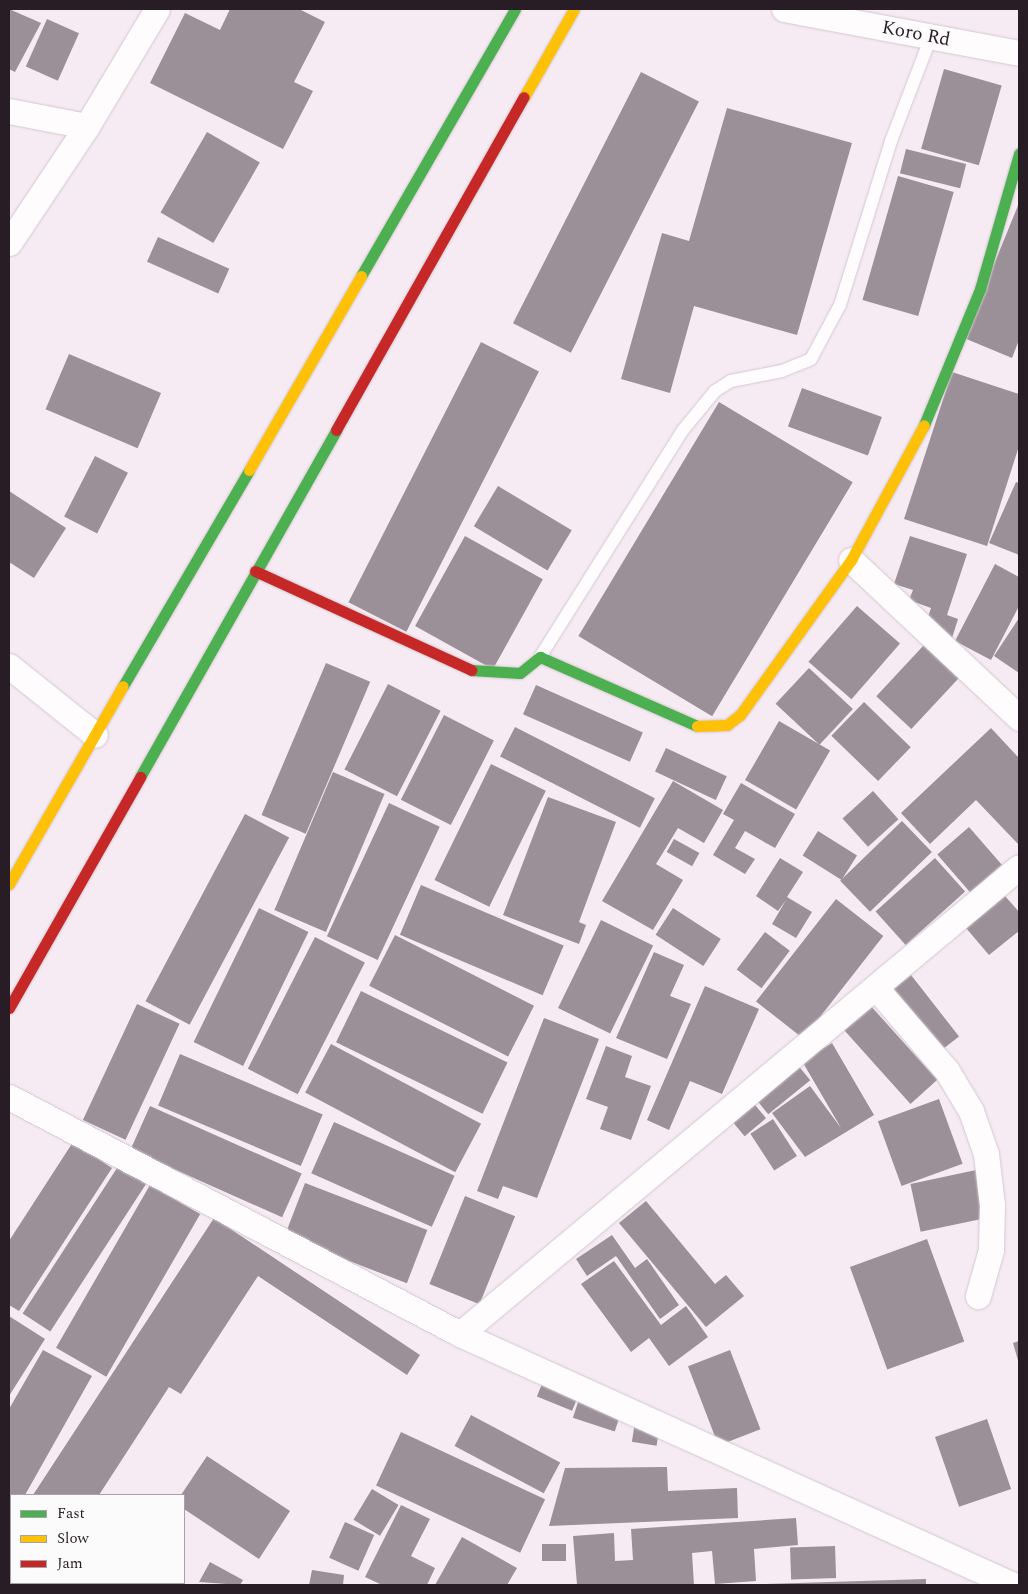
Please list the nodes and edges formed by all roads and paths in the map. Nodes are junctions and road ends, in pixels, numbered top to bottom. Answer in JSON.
{"nodes":[{"id":1,"x":157,"y":9,"type":"edge"},
{"id":2,"x":515,"y":9,"type":"edge"},
{"id":3,"x":574,"y":9,"type":"edge"},
{"id":4,"x":784,"y":9,"type":"edge"},
{"id":5,"x":931,"y":37,"type":"junction"},
{"id":6,"x":1019,"y":52,"type":"edge"},
{"id":7,"x":9,"y":111,"type":"edge"},
{"id":8,"x":87,"y":126,"type":"junction"},
{"id":9,"x":1019,"y":154,"type":"edge"},
{"id":10,"x":9,"y":243,"type":"edge"},
{"id":11,"x":851,"y":560,"type":"junction"},
{"id":12,"x":255,"y":571,"type":"junction"},
{"id":13,"x":540,"y":658,"type":"junction"},
{"id":14,"x":9,"y":666,"type":"edge"},
{"id":15,"x":1019,"y":718,"type":"edge"},
{"id":16,"x":95,"y":735,"type":"junction"},
{"id":17,"x":1019,"y":867,"type":"edge"},
{"id":18,"x":9,"y":884,"type":"edge"},
{"id":19,"x":877,"y":989,"type":"junction"},
{"id":20,"x":9,"y":1008,"type":"edge"},
{"id":21,"x":9,"y":1097,"type":"edge"},
{"id":22,"x":978,"y":1296,"type":"dead end"},
{"id":23,"x":460,"y":1334,"type":"junction"},
{"id":24,"x":1013,"y":1585,"type":"edge"}],
"edges":[{"from":1,"to":8,"type":"street"},
{"from":2,"to":16,"type":"main road"},
{"from":3,"to":12,"type":"main road"},
{"from":4,"to":5,"type":"street","name":"Koro Rd"},
{"from":5,"to":6,"type":"street","name":"Koro Rd"},
{"from":5,"to":13,"type":"lane"},
{"from":7,"to":8,"type":"street"},
{"from":8,"to":10,"type":"street"},
{"from":9,"to":11,"type":"main road"},
{"from":11,"to":13,"type":"main road"},
{"from":11,"to":15,"type":"street"},
{"from":12,"to":13,"type":"main road"},
{"from":12,"to":20,"type":"main road"},
{"from":14,"to":16,"type":"street"},
{"from":16,"to":18,"type":"main road"},
{"from":17,"to":19,"type":"street"},
{"from":19,"to":22,"type":"street"},
{"from":19,"to":23,"type":"street"},
{"from":21,"to":23,"type":"street"},
{"from":23,"to":24,"type":"street"}]}
